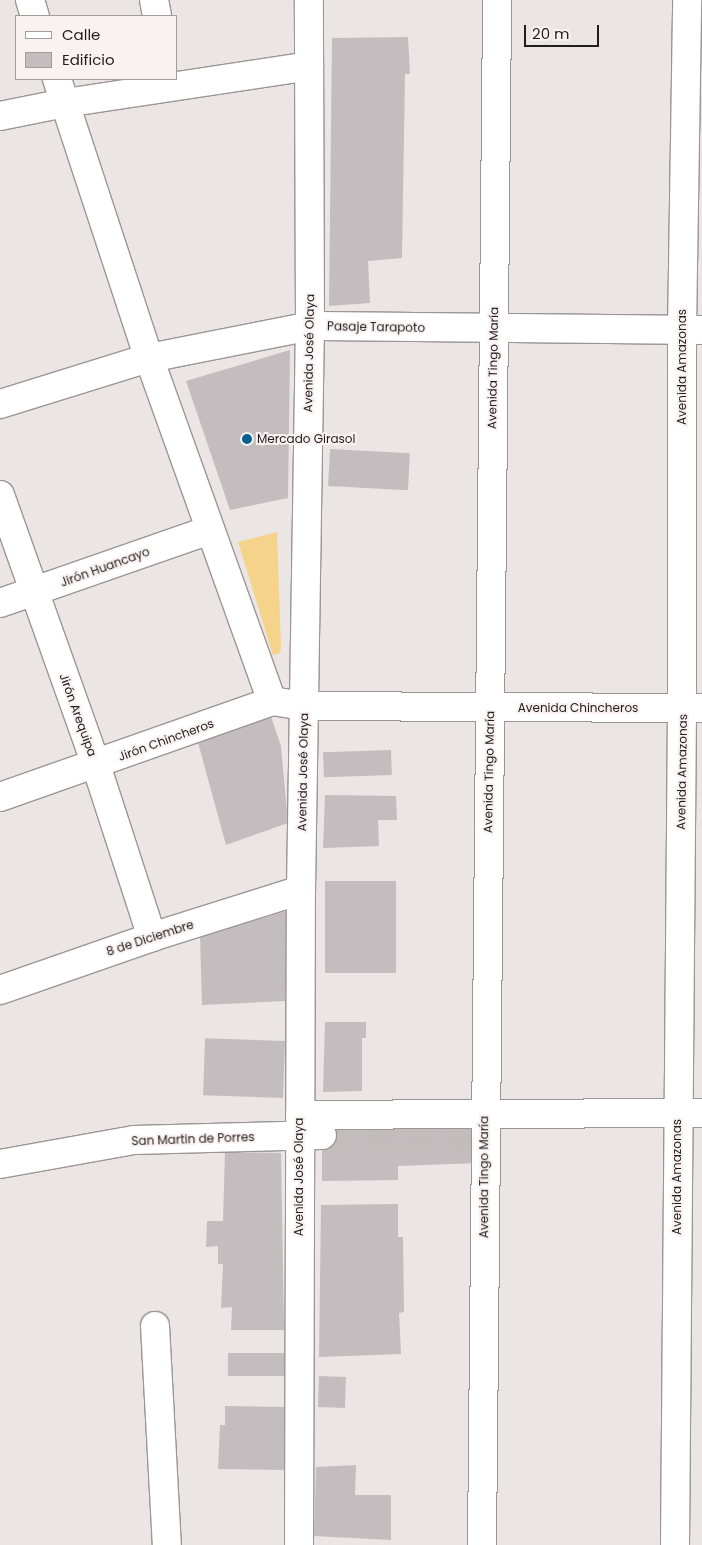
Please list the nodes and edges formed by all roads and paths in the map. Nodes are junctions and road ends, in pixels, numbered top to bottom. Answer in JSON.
{"nodes":[{"id":1,"x":30,"y":0,"type":"edge"},
{"id":2,"x":154,"y":0,"type":"edge"},
{"id":3,"x":309,"y":0,"type":"edge"},
{"id":4,"x":497,"y":0,"type":"edge"},
{"id":5,"x":687,"y":0,"type":"edge"},
{"id":6,"x":35,"y":15,"type":"edge"},
{"id":7,"x":157,"y":15,"type":"edge"},
{"id":8,"x":309,"y":66,"type":"junction"},
{"id":9,"x":168,"y":83,"type":"edge"},
{"id":10,"x":61,"y":91,"type":"edge"},
{"id":11,"x":0,"y":116,"type":"edge"},
{"id":12,"x":310,"y":326,"type":"junction"},
{"id":13,"x":494,"y":328,"type":"junction"},
{"id":14,"x":692,"y":330,"type":"edge"},
{"id":15,"x":148,"y":358,"type":"junction"},
{"id":16,"x":0,"y":404,"type":"edge"},
{"id":17,"x":0,"y":494,"type":"edge"},
{"id":18,"x":210,"y":530,"type":"junction"},
{"id":19,"x":34,"y":593,"type":"junction"},
{"id":20,"x":0,"y":603,"type":"edge"},
{"id":21,"x":272,"y":701,"type":"junction"},
{"id":22,"x":304,"y":706,"type":"junction"},
{"id":23,"x":490,"y":707,"type":"junction"},
{"id":24,"x":692,"y":708,"type":"edge"},
{"id":25,"x":96,"y":765,"type":"junction"},
{"id":26,"x":0,"y":797,"type":"edge"},
{"id":27,"x":301,"y":890,"type":"junction"},
{"id":28,"x":152,"y":937,"type":"junction"},
{"id":29,"x":0,"y":990,"type":"edge"},
{"id":30,"x":690,"y":1112,"type":"edge"},
{"id":31,"x":314,"y":1125,"type":"junction"},
{"id":32,"x":472,"y":1126,"type":"junction"},
{"id":33,"x":0,"y":1164,"type":"edge"},
{"id":34,"x":155,"y":1326,"type":"dead end"},
{"id":35,"x":167,"y":1545,"type":"edge"},
{"id":36,"x":299,"y":1545,"type":"edge"},
{"id":37,"x":482,"y":1545,"type":"edge"},
{"id":38,"x":675,"y":1545,"type":"edge"}],
"edges":[{"from":1,"to":6,"type":"street"},
{"from":2,"to":7,"type":"street"},
{"from":3,"to":8,"type":"street","name":"Avenida José Olaya"},
{"from":4,"to":13,"type":"street","name":"Avenida Tingo María"},
{"from":5,"to":14,"type":"street","name":"Avenida Amazonas"},
{"from":8,"to":9,"type":"street"},
{"from":8,"to":12,"type":"street","name":"Avenida José Olaya"},
{"from":9,"to":10,"type":"street"},
{"from":10,"to":11,"type":"street"},
{"from":10,"to":15,"type":"street"},
{"from":12,"to":13,"type":"street","name":"Pasaje Tarapoto"},
{"from":12,"to":15,"type":"street","name":"Pasaje Tarapoto"},
{"from":12,"to":22,"type":"street","name":"Avenida José Olaya"},
{"from":13,"to":14,"type":"street","name":"Pasaje Tarapoto"},
{"from":13,"to":23,"type":"street","name":"Avenida Tingo María"},
{"from":14,"to":24,"type":"street","name":"Avenida Amazonas"},
{"from":15,"to":16,"type":"street","name":"Pasaje Tarapoto"},
{"from":15,"to":18,"type":"street"},
{"from":17,"to":19,"type":"street","name":"Jirón Arequipa"},
{"from":18,"to":19,"type":"street","name":"Jirón Huancayo"},
{"from":18,"to":21,"type":"street"},
{"from":19,"to":20,"type":"street","name":"Jirón Huancayo"},
{"from":19,"to":25,"type":"street","name":"Jirón Arequipa"},
{"from":21,"to":22,"type":"street","name":"Jirón Chincheros"},
{"from":21,"to":25,"type":"street","name":"Jirón Chincheros"},
{"from":22,"to":23,"type":"street","name":"Avenida Chincheros"},
{"from":22,"to":27,"type":"street","name":"Avenida José Olaya"},
{"from":23,"to":24,"type":"street","name":"Avenida Chincheros"},
{"from":23,"to":32,"type":"street","name":"Avenida Tingo María"},
{"from":24,"to":30,"type":"street","name":"Avenida Amazonas"},
{"from":25,"to":26,"type":"street","name":"Jirón Chincheros"},
{"from":25,"to":28,"type":"street","name":"Jirón Arequipa"},
{"from":27,"to":28,"type":"street","name":"8 de Diciembre"},
{"from":27,"to":31,"type":"street","name":"Avenida José Olaya"},
{"from":28,"to":29,"type":"street","name":"8 de Diciembre"},
{"from":30,"to":32,"type":"street","name":"San Martin de Porres"},
{"from":30,"to":38,"type":"street","name":"Avenida Amazonas"},
{"from":31,"to":32,"type":"street","name":"San Martin de Porres"},
{"from":31,"to":33,"type":"street","name":"San Martin de Porres"},
{"from":31,"to":36,"type":"street","name":"Avenida José Olaya"},
{"from":32,"to":37,"type":"street","name":"Avenida Tingo María"},
{"from":34,"to":35,"type":"street"}]}
